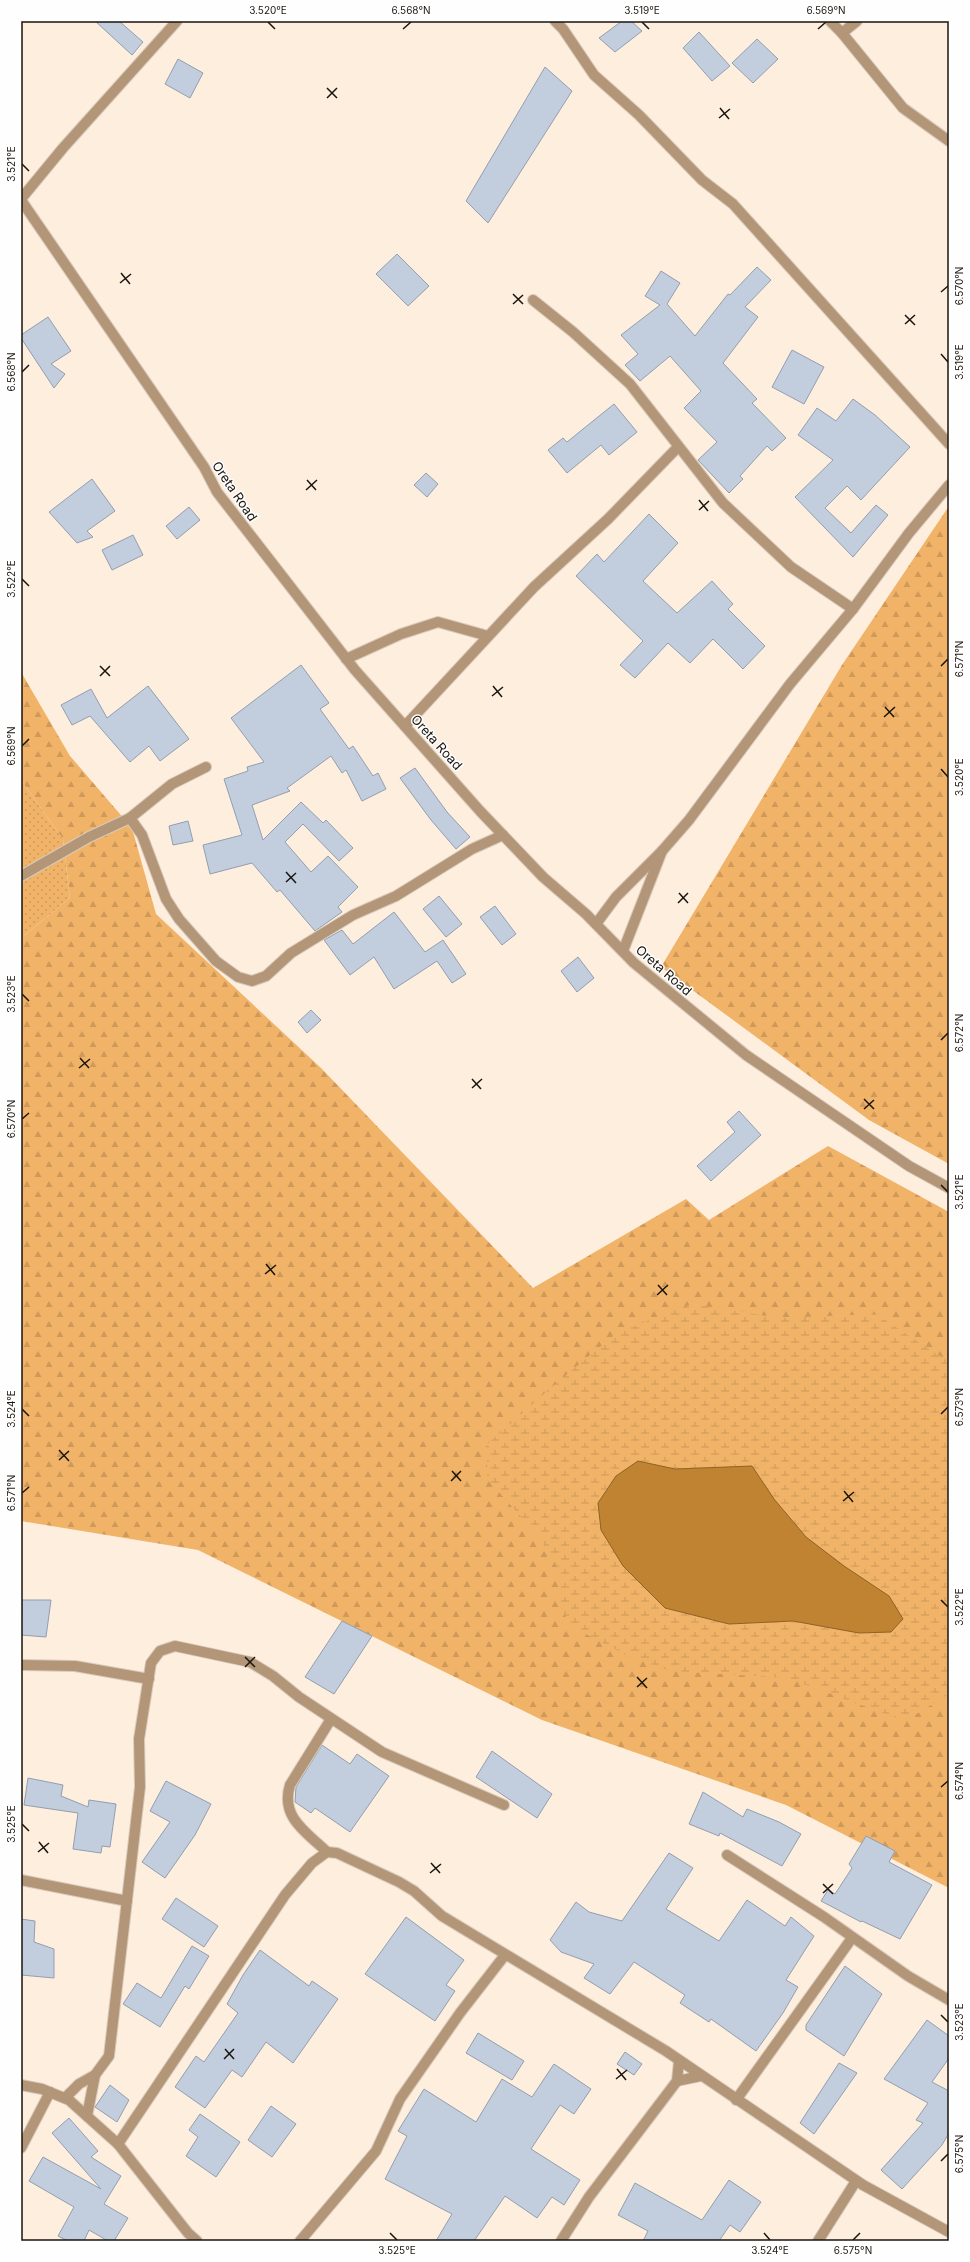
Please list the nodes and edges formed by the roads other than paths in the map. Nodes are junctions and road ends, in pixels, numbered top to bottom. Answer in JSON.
{"nodes":[{"id":1,"x":177,"y":21,"type":"edge"},
{"id":2,"x":555,"y":21,"type":"edge"},
{"id":3,"x":830,"y":21,"type":"edge"},
{"id":4,"x":857,"y":21,"type":"edge"},
{"id":5,"x":842,"y":33,"type":"junction"},
{"id":6,"x":949,"y":141,"type":"edge"},
{"id":7,"x":21,"y":200,"type":"edge"},
{"id":8,"x":533,"y":300,"type":"dead end"},
{"id":9,"x":949,"y":444,"type":"edge"},
{"id":10,"x":678,"y":447,"type":"junction"},
{"id":11,"x":949,"y":485,"type":"edge"},
{"id":12,"x":853,"y":609,"type":"junction"},
{"id":13,"x":488,"y":636,"type":"junction"},
{"id":14,"x":346,"y":659,"type":"junction"},
{"id":15,"x":405,"y":726,"type":"junction"},
{"id":16,"x":206,"y":767,"type":"dead end"},
{"id":17,"x":130,"y":818,"type":"junction"},
{"id":18,"x":503,"y":835,"type":"junction"},
{"id":19,"x":662,"y":851,"type":"junction"},
{"id":20,"x":21,"y":876,"type":"edge"},
{"id":21,"x":596,"y":924,"type":"junction"},
{"id":22,"x":623,"y":951,"type":"junction"},
{"id":23,"x":949,"y":1188,"type":"edge"},
{"id":24,"x":21,"y":1665,"type":"edge"},
{"id":25,"x":149,"y":1679,"type":"junction"},
{"id":26,"x":331,"y":1719,"type":"junction"},
{"id":27,"x":504,"y":1805,"type":"dead end"},
{"id":28,"x":327,"y":1852,"type":"junction"},
{"id":29,"x":727,"y":1855,"type":"dead end"},
{"id":30,"x":21,"y":1880,"type":"edge"},
{"id":31,"x":127,"y":1901,"type":"junction"},
{"id":32,"x":852,"y":1938,"type":"junction"},
{"id":33,"x":506,"y":1955,"type":"junction"},
{"id":34,"x":949,"y":2000,"type":"edge"},
{"id":35,"x":680,"y":2061,"type":"junction"},
{"id":36,"x":95,"y":2075,"type":"junction"},
{"id":37,"x":701,"y":2076,"type":"junction"},
{"id":38,"x":677,"y":2081,"type":"junction"},
{"id":39,"x":21,"y":2085,"type":"edge"},
{"id":40,"x":50,"y":2092,"type":"junction"},
{"id":41,"x":65,"y":2098,"type":"junction"},
{"id":42,"x":736,"y":2100,"type":"junction"},
{"id":43,"x":87,"y":2116,"type":"junction"},
{"id":44,"x":118,"y":2144,"type":"junction"},
{"id":45,"x":21,"y":2148,"type":"edge"},
{"id":46,"x":856,"y":2180,"type":"junction"},
{"id":47,"x":949,"y":2232,"type":"edge"},
{"id":48,"x":197,"y":2241,"type":"edge"},
{"id":49,"x":300,"y":2241,"type":"edge"},
{"id":50,"x":561,"y":2241,"type":"edge"},
{"id":51,"x":818,"y":2241,"type":"edge"}],
"edges":[{"from":1,"to":7,"type":"street"},
{"from":2,"to":9,"type":"street"},
{"from":3,"to":5,"type":"street"},
{"from":4,"to":5,"type":"street"},
{"from":5,"to":6,"type":"street"},
{"from":7,"to":14,"type":"street","name":"Oreta Road"},
{"from":8,"to":10,"type":"street"},
{"from":10,"to":12,"type":"street"},
{"from":10,"to":13,"type":"street"},
{"from":11,"to":12,"type":"street"},
{"from":12,"to":19,"type":"street"},
{"from":13,"to":14,"type":"street"},
{"from":13,"to":15,"type":"street"},
{"from":14,"to":15,"type":"street","name":"Oreta Road"},
{"from":15,"to":18,"type":"street","name":"Oreta Road"},
{"from":16,"to":17,"type":"street"},
{"from":17,"to":18,"type":"street"},
{"from":17,"to":20,"type":"street"},
{"from":18,"to":21,"type":"street","name":"Oreta Road"},
{"from":19,"to":21,"type":"street"},
{"from":19,"to":22,"type":"street"},
{"from":21,"to":22,"type":"street","name":"Oreta Road"},
{"from":22,"to":23,"type":"street","name":"Oreta Road"},
{"from":24,"to":25,"type":"street"},
{"from":25,"to":26,"type":"street"},
{"from":25,"to":31,"type":"street"},
{"from":26,"to":27,"type":"street"},
{"from":26,"to":28,"type":"street"},
{"from":28,"to":33,"type":"street"},
{"from":28,"to":44,"type":"street"},
{"from":29,"to":32,"type":"street"},
{"from":30,"to":31,"type":"street"},
{"from":31,"to":36,"type":"street"},
{"from":32,"to":34,"type":"street"},
{"from":32,"to":42,"type":"street"},
{"from":33,"to":35,"type":"street"},
{"from":33,"to":49,"type":"street"},
{"from":35,"to":37,"type":"street"},
{"from":35,"to":38,"type":"street"},
{"from":36,"to":41,"type":"street"},
{"from":36,"to":43,"type":"street"},
{"from":37,"to":38,"type":"street"},
{"from":37,"to":42,"type":"street"},
{"from":38,"to":50,"type":"street"},
{"from":39,"to":40,"type":"street"},
{"from":40,"to":41,"type":"street"},
{"from":40,"to":45,"type":"street"},
{"from":41,"to":43,"type":"street"},
{"from":42,"to":46,"type":"street"},
{"from":43,"to":44,"type":"street"},
{"from":44,"to":48,"type":"street"},
{"from":46,"to":47,"type":"street"},
{"from":46,"to":51,"type":"street"}]}
